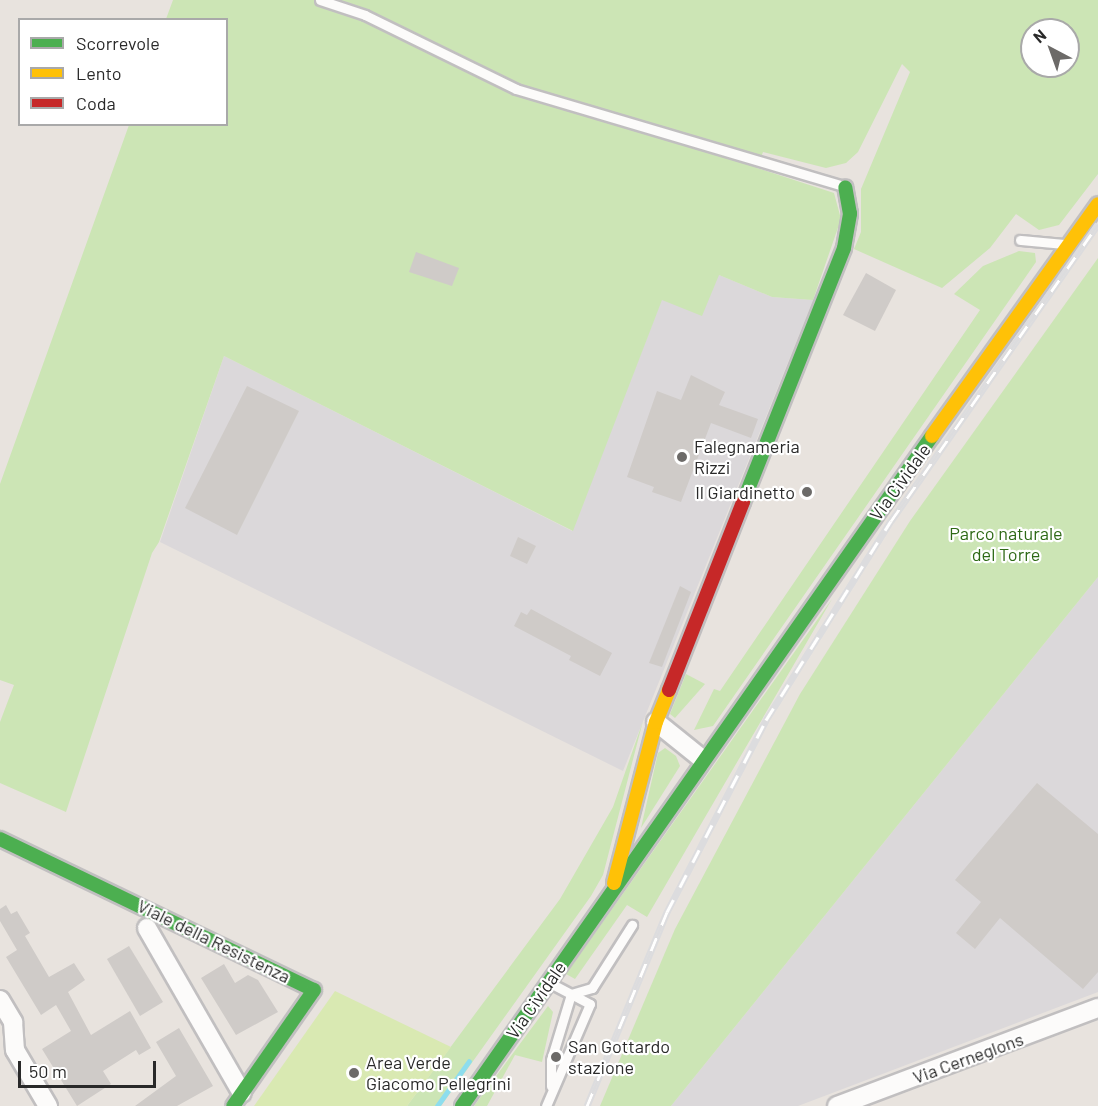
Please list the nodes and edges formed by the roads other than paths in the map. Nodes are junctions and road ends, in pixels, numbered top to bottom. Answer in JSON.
{"nodes":[{"id":1,"x":320,"y":0,"type":"edge"},
{"id":2,"x":845,"y":187,"type":"joint"},
{"id":3,"x":1098,"y":204,"type":"edge"},
{"id":4,"x":1020,"y":240,"type":"dead end"},
{"id":5,"x":1069,"y":245,"type":"junction"},
{"id":6,"x":651,"y":719,"type":"junction"},
{"id":7,"x":702,"y":759,"type":"junction"},
{"id":8,"x":0,"y":839,"type":"edge"},
{"id":9,"x":611,"y":894,"type":"junction"},
{"id":10,"x":632,"y":925,"type":"dead end"},
{"id":11,"x":147,"y":928,"type":"dead end"},
{"id":12,"x":549,"y":982,"type":"junction"},
{"id":13,"x":571,"y":994,"type":"junction"},
{"id":14,"x":0,"y":1000,"type":"edge"},
{"id":15,"x":1098,"y":1008,"type":"edge"},
{"id":16,"x":8,"y":1046,"type":"edge"},
{"id":17,"x":551,"y":1092,"type":"junction"},
{"id":18,"x":237,"y":1099,"type":"edge"},
{"id":19,"x":48,"y":1106,"type":"edge"},
{"id":20,"x":462,"y":1106,"type":"edge"},
{"id":21,"x":546,"y":1106,"type":"edge"},
{"id":22,"x":837,"y":1106,"type":"edge"}],
"edges":[{"from":1,"to":2,"type":"lane"},
{"from":2,"to":6,"type":"street","name":"Via Cividale"},
{"from":3,"to":5,"type":"street","name":"Via Cividale"},
{"from":4,"to":5,"type":"lane"},
{"from":5,"to":7,"type":"street","name":"Via Cividale"},
{"from":6,"to":7,"type":"street"},
{"from":6,"to":9,"type":"street","name":"Via Cividale"},
{"from":7,"to":9,"type":"street","name":"Via Cividale"},
{"from":8,"to":18,"type":"street","name":"Viale della Resistenza"},
{"from":9,"to":12,"type":"street","name":"Via Cividale"},
{"from":10,"to":13,"type":"lane"},
{"from":11,"to":18,"type":"street","name":"Viale della Resistenza"},
{"from":12,"to":13,"type":"lane"},
{"from":12,"to":20,"type":"street","name":"Via Cividale"},
{"from":13,"to":17,"type":"lane"},
{"from":13,"to":17,"type":"lane"},
{"from":14,"to":16,"type":"street"},
{"from":15,"to":22,"type":"street","name":"Via Cerneglons"},
{"from":16,"to":19,"type":"street"},
{"from":17,"to":21,"type":"lane"}]}
